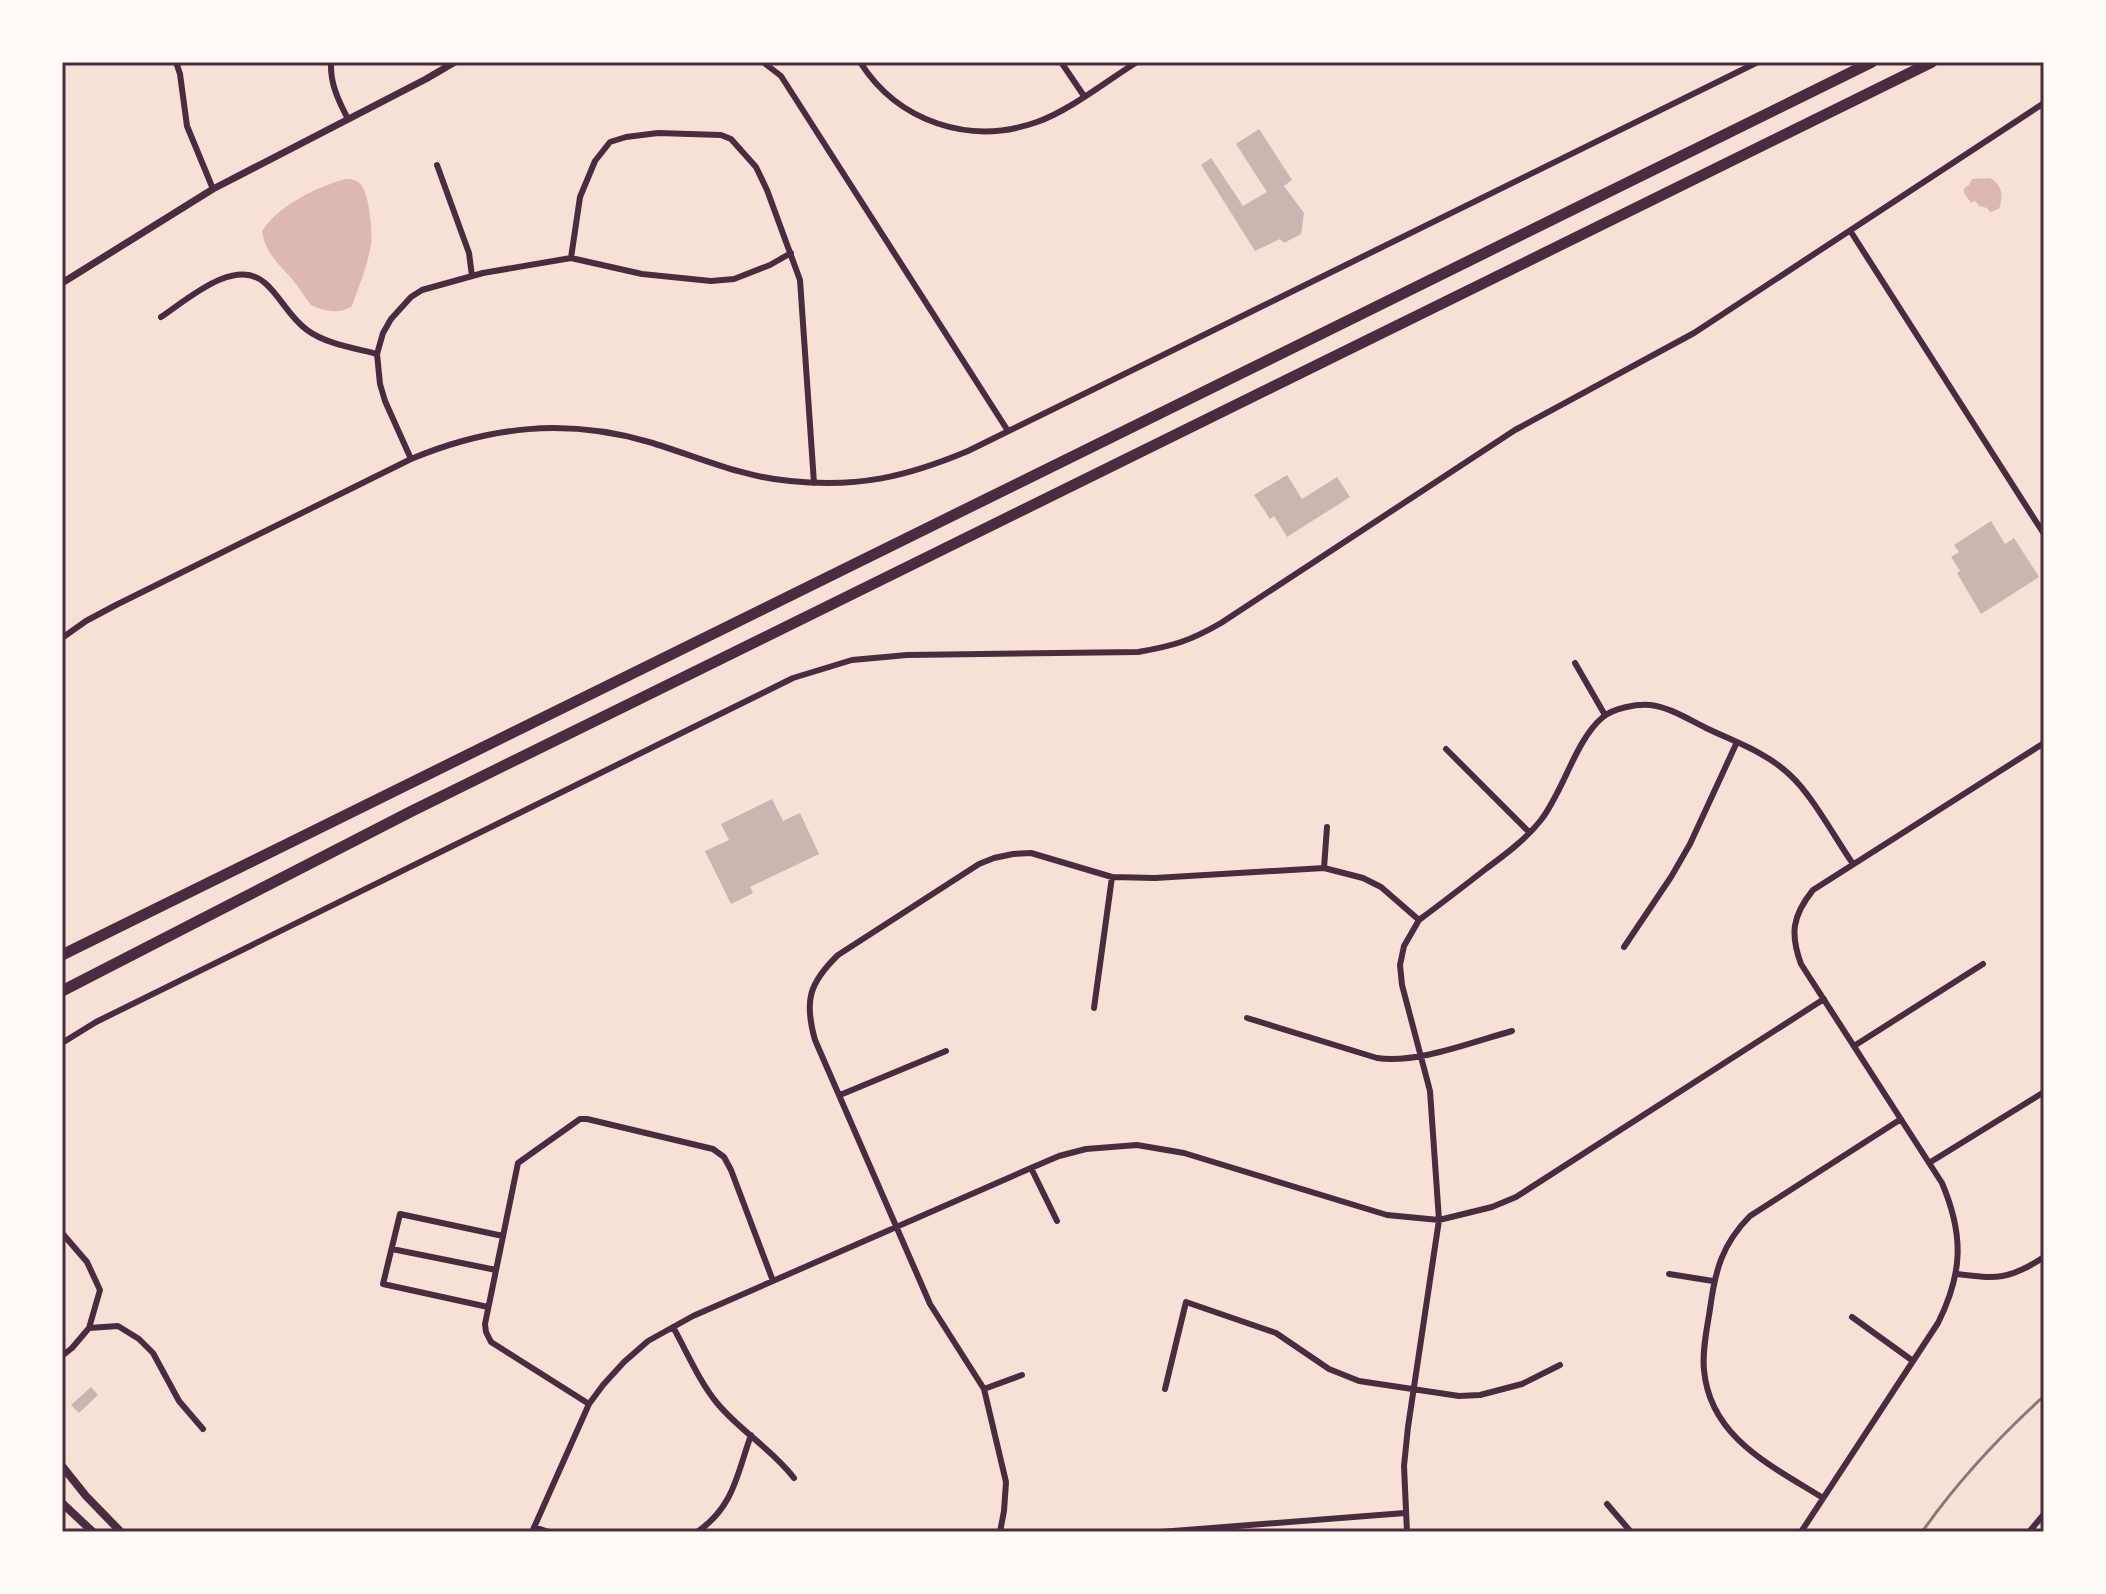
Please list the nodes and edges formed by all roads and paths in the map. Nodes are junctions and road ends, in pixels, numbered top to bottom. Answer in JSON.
{"nodes":[{"id":1,"x":176,"y":62,"type":"edge"},
{"id":2,"x":331,"y":62,"type":"edge"},
{"id":3,"x":455,"y":62,"type":"edge"},
{"id":4,"x":763,"y":62,"type":"edge"},
{"id":5,"x":860,"y":62,"type":"edge"},
{"id":6,"x":1061,"y":62,"type":"edge"},
{"id":7,"x":1137,"y":62,"type":"edge"},
{"id":8,"x":1758,"y":62,"type":"edge"},
{"id":9,"x":1872,"y":62,"type":"edge"},
{"id":10,"x":1932,"y":62,"type":"edge"},
{"id":11,"x":1084,"y":96,"type":"junction"},
{"id":12,"x":2044,"y":103,"type":"edge"},
{"id":13,"x":348,"y":119,"type":"junction"},
{"id":14,"x":437,"y":165,"type":"dead end"},
{"id":15,"x":213,"y":189,"type":"junction"},
{"id":16,"x":1851,"y":232,"type":"junction"},
{"id":17,"x":791,"y":253,"type":"junction"},
{"id":18,"x":571,"y":258,"type":"junction"},
{"id":19,"x":472,"y":276,"type":"junction"},
{"id":20,"x":62,"y":283,"type":"edge"},
{"id":21,"x":161,"y":317,"type":"dead end"},
{"id":22,"x":377,"y":354,"type":"junction"},
{"id":23,"x":1008,"y":431,"type":"junction"},
{"id":24,"x":411,"y":459,"type":"junction"},
{"id":25,"x":814,"y":483,"type":"junction"},
{"id":26,"x":2044,"y":534,"type":"edge"},
{"id":27,"x":62,"y":638,"type":"edge"},
{"id":28,"x":1575,"y":663,"type":"dead end"},
{"id":29,"x":1605,"y":715,"type":"junction"},
{"id":30,"x":1737,"y":742,"type":"junction"},
{"id":31,"x":2044,"y":743,"type":"edge"},
{"id":32,"x":1446,"y":749,"type":"dead end"},
{"id":33,"x":1327,"y":827,"type":"dead end"},
{"id":34,"x":1529,"y":832,"type":"junction"},
{"id":35,"x":1853,"y":864,"type":"junction"},
{"id":36,"x":1324,"y":868,"type":"junction"},
{"id":37,"x":1112,"y":877,"type":"junction"},
{"id":38,"x":1419,"y":920,"type":"junction"},
{"id":39,"x":1624,"y":947,"type":"dead end"},
{"id":40,"x":65,"y":952,"type":"edge"},
{"id":41,"x":1983,"y":964,"type":"dead end"},
{"id":42,"x":62,"y":994,"type":"edge"},
{"id":43,"x":1824,"y":999,"type":"junction"},
{"id":44,"x":1094,"y":1008,"type":"dead end"},
{"id":45,"x":1247,"y":1018,"type":"dead end"},
{"id":46,"x":1512,"y":1031,"type":"dead end"},
{"id":47,"x":62,"y":1043,"type":"edge"},
{"id":48,"x":1854,"y":1046,"type":"junction"},
{"id":49,"x":946,"y":1051,"type":"dead end"},
{"id":50,"x":1420,"y":1056,"type":"junction"},
{"id":51,"x":2044,"y":1092,"type":"edge"},
{"id":52,"x":840,"y":1095,"type":"junction"},
{"id":53,"x":1901,"y":1119,"type":"junction"},
{"id":54,"x":1929,"y":1163,"type":"junction"},
{"id":55,"x":1031,"y":1168,"type":"junction"},
{"id":56,"x":1439,"y":1220,"type":"junction"},
{"id":57,"x":1057,"y":1221,"type":"dead end"},
{"id":58,"x":897,"y":1226,"type":"junction"},
{"id":59,"x":62,"y":1233,"type":"edge"},
{"id":60,"x":503,"y":1236,"type":"junction"},
{"id":61,"x":392,"y":1249,"type":"junction"},
{"id":62,"x":2044,"y":1257,"type":"edge"},
{"id":63,"x":496,"y":1270,"type":"junction"},
{"id":64,"x":1669,"y":1274,"type":"dead end"},
{"id":65,"x":1957,"y":1274,"type":"junction"},
{"id":66,"x":773,"y":1281,"type":"junction"},
{"id":67,"x":1713,"y":1281,"type":"junction"},
{"id":68,"x":488,"y":1307,"type":"junction"},
{"id":69,"x":1852,"y":1317,"type":"dead end"},
{"id":70,"x":673,"y":1327,"type":"junction"},
{"id":71,"x":89,"y":1328,"type":"junction"},
{"id":72,"x":62,"y":1356,"type":"edge"},
{"id":73,"x":1913,"y":1361,"type":"junction"},
{"id":74,"x":1560,"y":1365,"type":"dead end"},
{"id":75,"x":1022,"y":1375,"type":"dead end"},
{"id":76,"x":984,"y":1389,"type":"junction"},
{"id":77,"x":1165,"y":1389,"type":"dead end"},
{"id":78,"x":1414,"y":1390,"type":"junction"},
{"id":79,"x":589,"y":1404,"type":"junction"},
{"id":80,"x":203,"y":1429,"type":"dead end"},
{"id":81,"x":751,"y":1435,"type":"junction"},
{"id":82,"x":62,"y":1466,"type":"edge"},
{"id":83,"x":794,"y":1478,"type":"dead end"},
{"id":84,"x":1823,"y":1498,"type":"junction"},
{"id":85,"x":62,"y":1503,"type":"edge"},
{"id":86,"x":1607,"y":1504,"type":"dead end"},
{"id":87,"x":1405,"y":1513,"type":"junction"},
{"id":88,"x":2044,"y":1514,"type":"edge"},
{"id":89,"x":533,"y":1530,"type":"edge"},
{"id":90,"x":93,"y":1532,"type":"edge"},
{"id":91,"x":121,"y":1532,"type":"edge"},
{"id":92,"x":549,"y":1532,"type":"edge"},
{"id":93,"x":697,"y":1532,"type":"edge"},
{"id":94,"x":1000,"y":1532,"type":"edge"},
{"id":95,"x":1160,"y":1532,"type":"edge"},
{"id":96,"x":1407,"y":1532,"type":"edge"},
{"id":97,"x":1631,"y":1532,"type":"edge"},
{"id":98,"x":1801,"y":1532,"type":"edge"},
{"id":99,"x":2029,"y":1532,"type":"edge"}],
"edges":[{"from":1,"to":15,"type":"street"},
{"from":2,"to":13,"type":"street"},
{"from":3,"to":13,"type":"street"},
{"from":4,"to":23,"type":"street"},
{"from":5,"to":11,"type":"street"},
{"from":6,"to":11,"type":"street"},
{"from":7,"to":11,"type":"street"},
{"from":8,"to":23,"type":"street"},
{"from":9,"to":40,"type":"highway"},
{"from":10,"to":42,"type":"highway"},
{"from":12,"to":16,"type":"street"},
{"from":13,"to":15,"type":"street"},
{"from":14,"to":19,"type":"street"},
{"from":15,"to":20,"type":"street"},
{"from":16,"to":26,"type":"street"},
{"from":16,"to":47,"type":"street"},
{"from":17,"to":18,"type":"street"},
{"from":17,"to":18,"type":"street"},
{"from":17,"to":25,"type":"street"},
{"from":18,"to":19,"type":"street"},
{"from":19,"to":22,"type":"street"},
{"from":21,"to":22,"type":"street"},
{"from":22,"to":24,"type":"street"},
{"from":23,"to":25,"type":"street"},
{"from":24,"to":25,"type":"street"},
{"from":24,"to":27,"type":"street"},
{"from":28,"to":29,"type":"street"},
{"from":29,"to":30,"type":"street"},
{"from":29,"to":34,"type":"street"},
{"from":30,"to":35,"type":"street"},
{"from":30,"to":39,"type":"street"},
{"from":31,"to":35,"type":"street"},
{"from":32,"to":34,"type":"street"},
{"from":33,"to":36,"type":"street"},
{"from":34,"to":38,"type":"street"},
{"from":35,"to":43,"type":"street"},
{"from":36,"to":37,"type":"street"},
{"from":36,"to":38,"type":"street"},
{"from":37,"to":44,"type":"street"},
{"from":37,"to":52,"type":"street"},
{"from":38,"to":50,"type":"street"},
{"from":41,"to":48,"type":"street"},
{"from":43,"to":48,"type":"street"},
{"from":43,"to":56,"type":"street"},
{"from":45,"to":50,"type":"street"},
{"from":46,"to":50,"type":"street"},
{"from":48,"to":53,"type":"street"},
{"from":49,"to":52,"type":"street"},
{"from":50,"to":56,"type":"street"},
{"from":51,"to":54,"type":"street"},
{"from":52,"to":58,"type":"street"},
{"from":53,"to":54,"type":"street"},
{"from":53,"to":67,"type":"street"},
{"from":54,"to":65,"type":"street"},
{"from":55,"to":56,"type":"street"},
{"from":55,"to":57,"type":"street"},
{"from":55,"to":58,"type":"street"},
{"from":56,"to":78,"type":"street"},
{"from":58,"to":66,"type":"street"},
{"from":58,"to":76,"type":"street"},
{"from":59,"to":71,"type":"street"},
{"from":60,"to":61,"type":"street"},
{"from":60,"to":63,"type":"street"},
{"from":60,"to":66,"type":"street"},
{"from":61,"to":63,"type":"street"},
{"from":61,"to":68,"type":"street"},
{"from":62,"to":65,"type":"street"},
{"from":63,"to":68,"type":"street"},
{"from":64,"to":67,"type":"street"},
{"from":65,"to":73,"type":"street"},
{"from":66,"to":70,"type":"street"},
{"from":67,"to":84,"type":"street"},
{"from":68,"to":79,"type":"street"},
{"from":69,"to":73,"type":"street"},
{"from":70,"to":79,"type":"street"},
{"from":70,"to":81,"type":"street"},
{"from":71,"to":72,"type":"street"},
{"from":71,"to":80,"type":"street"},
{"from":73,"to":84,"type":"street"},
{"from":74,"to":78,"type":"street"},
{"from":75,"to":76,"type":"street"},
{"from":76,"to":94,"type":"street"},
{"from":77,"to":78,"type":"street"},
{"from":78,"to":87,"type":"street"},
{"from":79,"to":89,"type":"street"},
{"from":81,"to":83,"type":"street"},
{"from":81,"to":93,"type":"street"},
{"from":82,"to":91,"type":"main road"},
{"from":84,"to":98,"type":"street"},
{"from":85,"to":90,"type":"main road"},
{"from":86,"to":97,"type":"street"},
{"from":87,"to":95,"type":"street"},
{"from":87,"to":96,"type":"street"},
{"from":88,"to":99,"type":"street"},
{"from":89,"to":92,"type":"street"}]}
